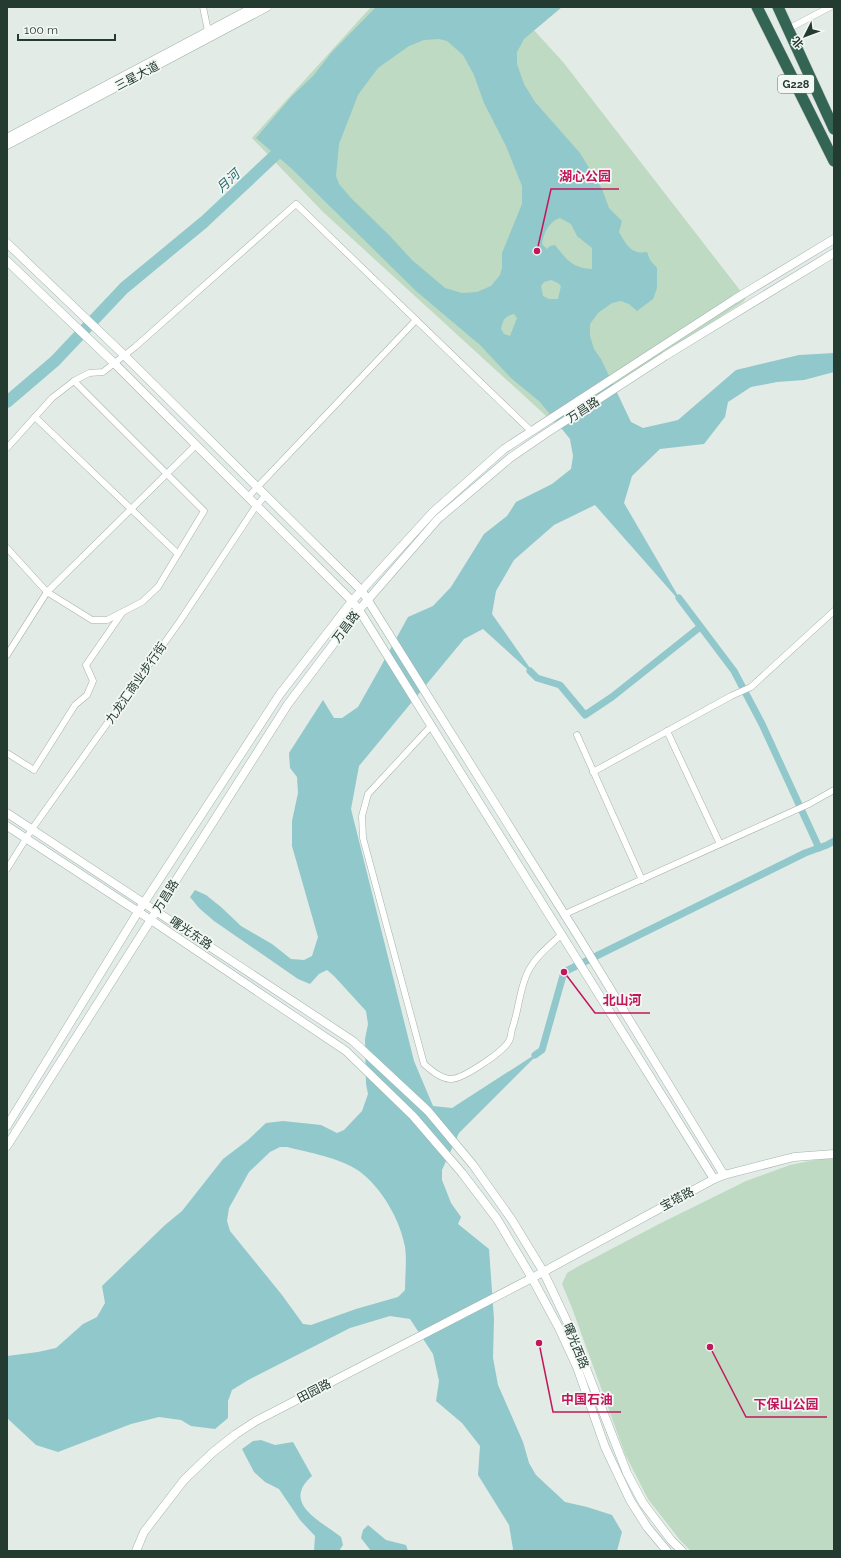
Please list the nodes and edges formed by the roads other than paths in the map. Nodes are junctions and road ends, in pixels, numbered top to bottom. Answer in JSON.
{"nodes":[{"id":1,"x":203,"y":7,"type":"edge"},
{"id":2,"x":254,"y":7,"type":"edge"},
{"id":3,"x":267,"y":7,"type":"edge"},
{"id":4,"x":757,"y":7,"type":"edge"},
{"id":5,"x":778,"y":7,"type":"edge"},
{"id":6,"x":830,"y":7,"type":"edge"},
{"id":7,"x":788,"y":29,"type":"junction"},
{"id":8,"x":208,"y":31,"type":"junction"},
{"id":9,"x":834,"y":129,"type":"edge"},
{"id":10,"x":7,"y":138,"type":"edge"},
{"id":11,"x":7,"y":145,"type":"edge"},
{"id":12,"x":834,"y":161,"type":"edge"},
{"id":13,"x":834,"y":239,"type":"edge"},
{"id":14,"x":7,"y":243,"type":"edge"},
{"id":15,"x":834,"y":253,"type":"edge"},
{"id":16,"x":7,"y":261,"type":"edge"},
{"id":17,"x":416,"y":320,"type":"junction"},
{"id":18,"x":124,"y":355,"type":"junction"},
{"id":19,"x":114,"y":363,"type":"junction"},
{"id":20,"x":74,"y":381,"type":"junction"},
{"id":21,"x":35,"y":417,"type":"junction"},
{"id":22,"x":531,"y":431,"type":"junction"},
{"id":23,"x":196,"y":445,"type":"junction"},
{"id":24,"x":7,"y":448,"type":"edge"},
{"id":25,"x":167,"y":474,"type":"junction"},
{"id":26,"x":257,"y":488,"type":"junction"},
{"id":27,"x":265,"y":496,"type":"junction"},
{"id":28,"x":248,"y":497,"type":"junction"},
{"id":29,"x":256,"y":506,"type":"junction"},
{"id":30,"x":131,"y":509,"type":"junction"},
{"id":31,"x":7,"y":548,"type":"edge"},
{"id":32,"x":178,"y":554,"type":"junction"},
{"id":33,"x":362,"y":591,"type":"junction"},
{"id":34,"x":47,"y":592,"type":"junction"},
{"id":35,"x":368,"y":600,"type":"junction"},
{"id":36,"x":352,"y":601,"type":"junction"},
{"id":37,"x":359,"y":610,"type":"junction"},
{"id":38,"x":834,"y":611,"type":"edge"},
{"id":39,"x":122,"y":613,"type":"junction"},
{"id":40,"x":7,"y":656,"type":"edge"},
{"id":41,"x":430,"y":726,"type":"junction"},
{"id":42,"x":666,"y":731,"type":"junction"},
{"id":43,"x":577,"y":735,"type":"dead end"},
{"id":44,"x":7,"y":753,"type":"edge"},
{"id":45,"x":594,"y":772,"type":"junction"},
{"id":46,"x":834,"y":790,"type":"edge"},
{"id":47,"x":7,"y":813,"type":"edge"},
{"id":48,"x":7,"y":826,"type":"edge"},
{"id":49,"x":32,"y":829,"type":"junction"},
{"id":50,"x":26,"y":838,"type":"junction"},
{"id":51,"x":720,"y":844,"type":"junction"},
{"id":52,"x":7,"y":869,"type":"edge"},
{"id":53,"x":642,"y":880,"type":"junction"},
{"id":54,"x":145,"y":903,"type":"junction"},
{"id":55,"x":156,"y":911,"type":"junction"},
{"id":56,"x":138,"y":912,"type":"junction"},
{"id":57,"x":565,"y":914,"type":"junction"},
{"id":58,"x":151,"y":920,"type":"junction"},
{"id":59,"x":562,"y":934,"type":"junction"},
{"id":60,"x":7,"y":1126,"type":"edge"},
{"id":61,"x":7,"y":1146,"type":"edge"},
{"id":62,"x":834,"y":1154,"type":"edge"},
{"id":63,"x":474,"y":1165,"type":"joint"},
{"id":64,"x":462,"y":1173,"type":"joint"},
{"id":65,"x":724,"y":1175,"type":"junction"},
{"id":66,"x":714,"y":1179,"type":"junction"},
{"id":67,"x":543,"y":1271,"type":"junction"},
{"id":68,"x":532,"y":1278,"type":"junction"},
{"id":69,"x":136,"y":1551,"type":"edge"},
{"id":70,"x":667,"y":1551,"type":"edge"},
{"id":71,"x":682,"y":1551,"type":"edge"}],
"edges":[{"from":1,"to":8,"type":"street"},
{"from":2,"to":8,"type":"main road","name":"三星大道"},
{"from":3,"to":11,"type":"main road","name":"三星大道"},
{"from":4,"to":12,"type":"highway","number":"G228"},
{"from":5,"to":7,"type":"highway","number":"G228"},
{"from":6,"to":7,"type":"street"},
{"from":7,"to":9,"type":"highway","number":"G228"},
{"from":8,"to":10,"type":"main road","name":"三星大道"},
{"from":13,"to":22,"type":"main road","name":"万昌路"},
{"from":14,"to":18,"type":"main road"},
{"from":15,"to":35,"type":"main road","name":"万昌路"},
{"from":16,"to":19,"type":"main road"},
{"from":17,"to":18,"type":"street"},
{"from":17,"to":22,"type":"street"},
{"from":17,"to":26,"type":"street"},
{"from":18,"to":19,"type":"street"},
{"from":18,"to":26,"type":"main road"},
{"from":19,"to":20,"type":"street"},
{"from":19,"to":23,"type":"main road"},
{"from":20,"to":21,"type":"street"},
{"from":20,"to":25,"type":"street"},
{"from":21,"to":24,"type":"street"},
{"from":21,"to":30,"type":"street"},
{"from":22,"to":33,"type":"main road","name":"万昌路"},
{"from":23,"to":25,"type":"street"},
{"from":23,"to":28,"type":"main road"},
{"from":25,"to":30,"type":"street"},
{"from":25,"to":32,"type":"street"},
{"from":26,"to":27,"type":"main road"},
{"from":26,"to":28,"type":"street"},
{"from":27,"to":29,"type":"street","name":"九龙汇商业步行街"},
{"from":27,"to":33,"type":"main road"},
{"from":28,"to":29,"type":"main road"},
{"from":29,"to":36,"type":"main road"},
{"from":29,"to":49,"type":"street","name":"九龙汇商业步行街"},
{"from":30,"to":32,"type":"street"},
{"from":30,"to":34,"type":"street"},
{"from":31,"to":34,"type":"street"},
{"from":32,"to":39,"type":"street"},
{"from":33,"to":35,"type":"main road"},
{"from":33,"to":36,"type":"main road","name":"万昌路"},
{"from":34,"to":39,"type":"street"},
{"from":34,"to":40,"type":"street"},
{"from":35,"to":37,"type":"main road","name":"万昌路"},
{"from":35,"to":57,"type":"main road"},
{"from":36,"to":37,"type":"main road"},
{"from":36,"to":54,"type":"main road","name":"万昌路"},
{"from":37,"to":41,"type":"main road"},
{"from":37,"to":55,"type":"main road","name":"万昌路"},
{"from":38,"to":42,"type":"street"},
{"from":39,"to":44,"type":"street"},
{"from":41,"to":59,"type":"main road"},
{"from":41,"to":59,"type":"street"},
{"from":42,"to":45,"type":"street"},
{"from":42,"to":51,"type":"street"},
{"from":43,"to":45,"type":"street"},
{"from":45,"to":53,"type":"street"},
{"from":46,"to":51,"type":"street"},
{"from":47,"to":49,"type":"main road","name":"曙光东路"},
{"from":48,"to":50,"type":"main road","name":"曙光东路"},
{"from":49,"to":50,"type":"street","name":"九龙汇商业步行街"},
{"from":49,"to":54,"type":"main road","name":"曙光东路"},
{"from":50,"to":52,"type":"street","name":"九龙汇商业步行街"},
{"from":50,"to":56,"type":"main road","name":"曙光东路"},
{"from":51,"to":53,"type":"street"},
{"from":53,"to":57,"type":"street"},
{"from":54,"to":55,"type":"main road","name":"曙光东路"},
{"from":54,"to":56,"type":"main road","name":"万昌路"},
{"from":55,"to":58,"type":"main road","name":"万昌路"},
{"from":55,"to":63,"type":"main road","name":"曙光东路"},
{"from":56,"to":58,"type":"main road","name":"曙光东路"},
{"from":56,"to":60,"type":"main road","name":"万昌路"},
{"from":57,"to":65,"type":"main road"},
{"from":58,"to":61,"type":"main road","name":"万昌路"},
{"from":58,"to":64,"type":"main road","name":"曙光东路"},
{"from":59,"to":66,"type":"main road"},
{"from":62,"to":65,"type":"main road","name":"宝塔路"},
{"from":63,"to":67,"type":"main road","name":"曙光西路"},
{"from":64,"to":68,"type":"main road","name":"曙光西路"},
{"from":65,"to":66,"type":"main road","name":"宝塔路"},
{"from":66,"to":67,"type":"main road","name":"宝塔路"},
{"from":67,"to":68,"type":"main road","name":"宝塔路"},
{"from":67,"to":71,"type":"main road","name":"曙光西路"},
{"from":68,"to":69,"type":"main road","name":"田园路"},
{"from":68,"to":70,"type":"main road","name":"曙光西路"}]}
